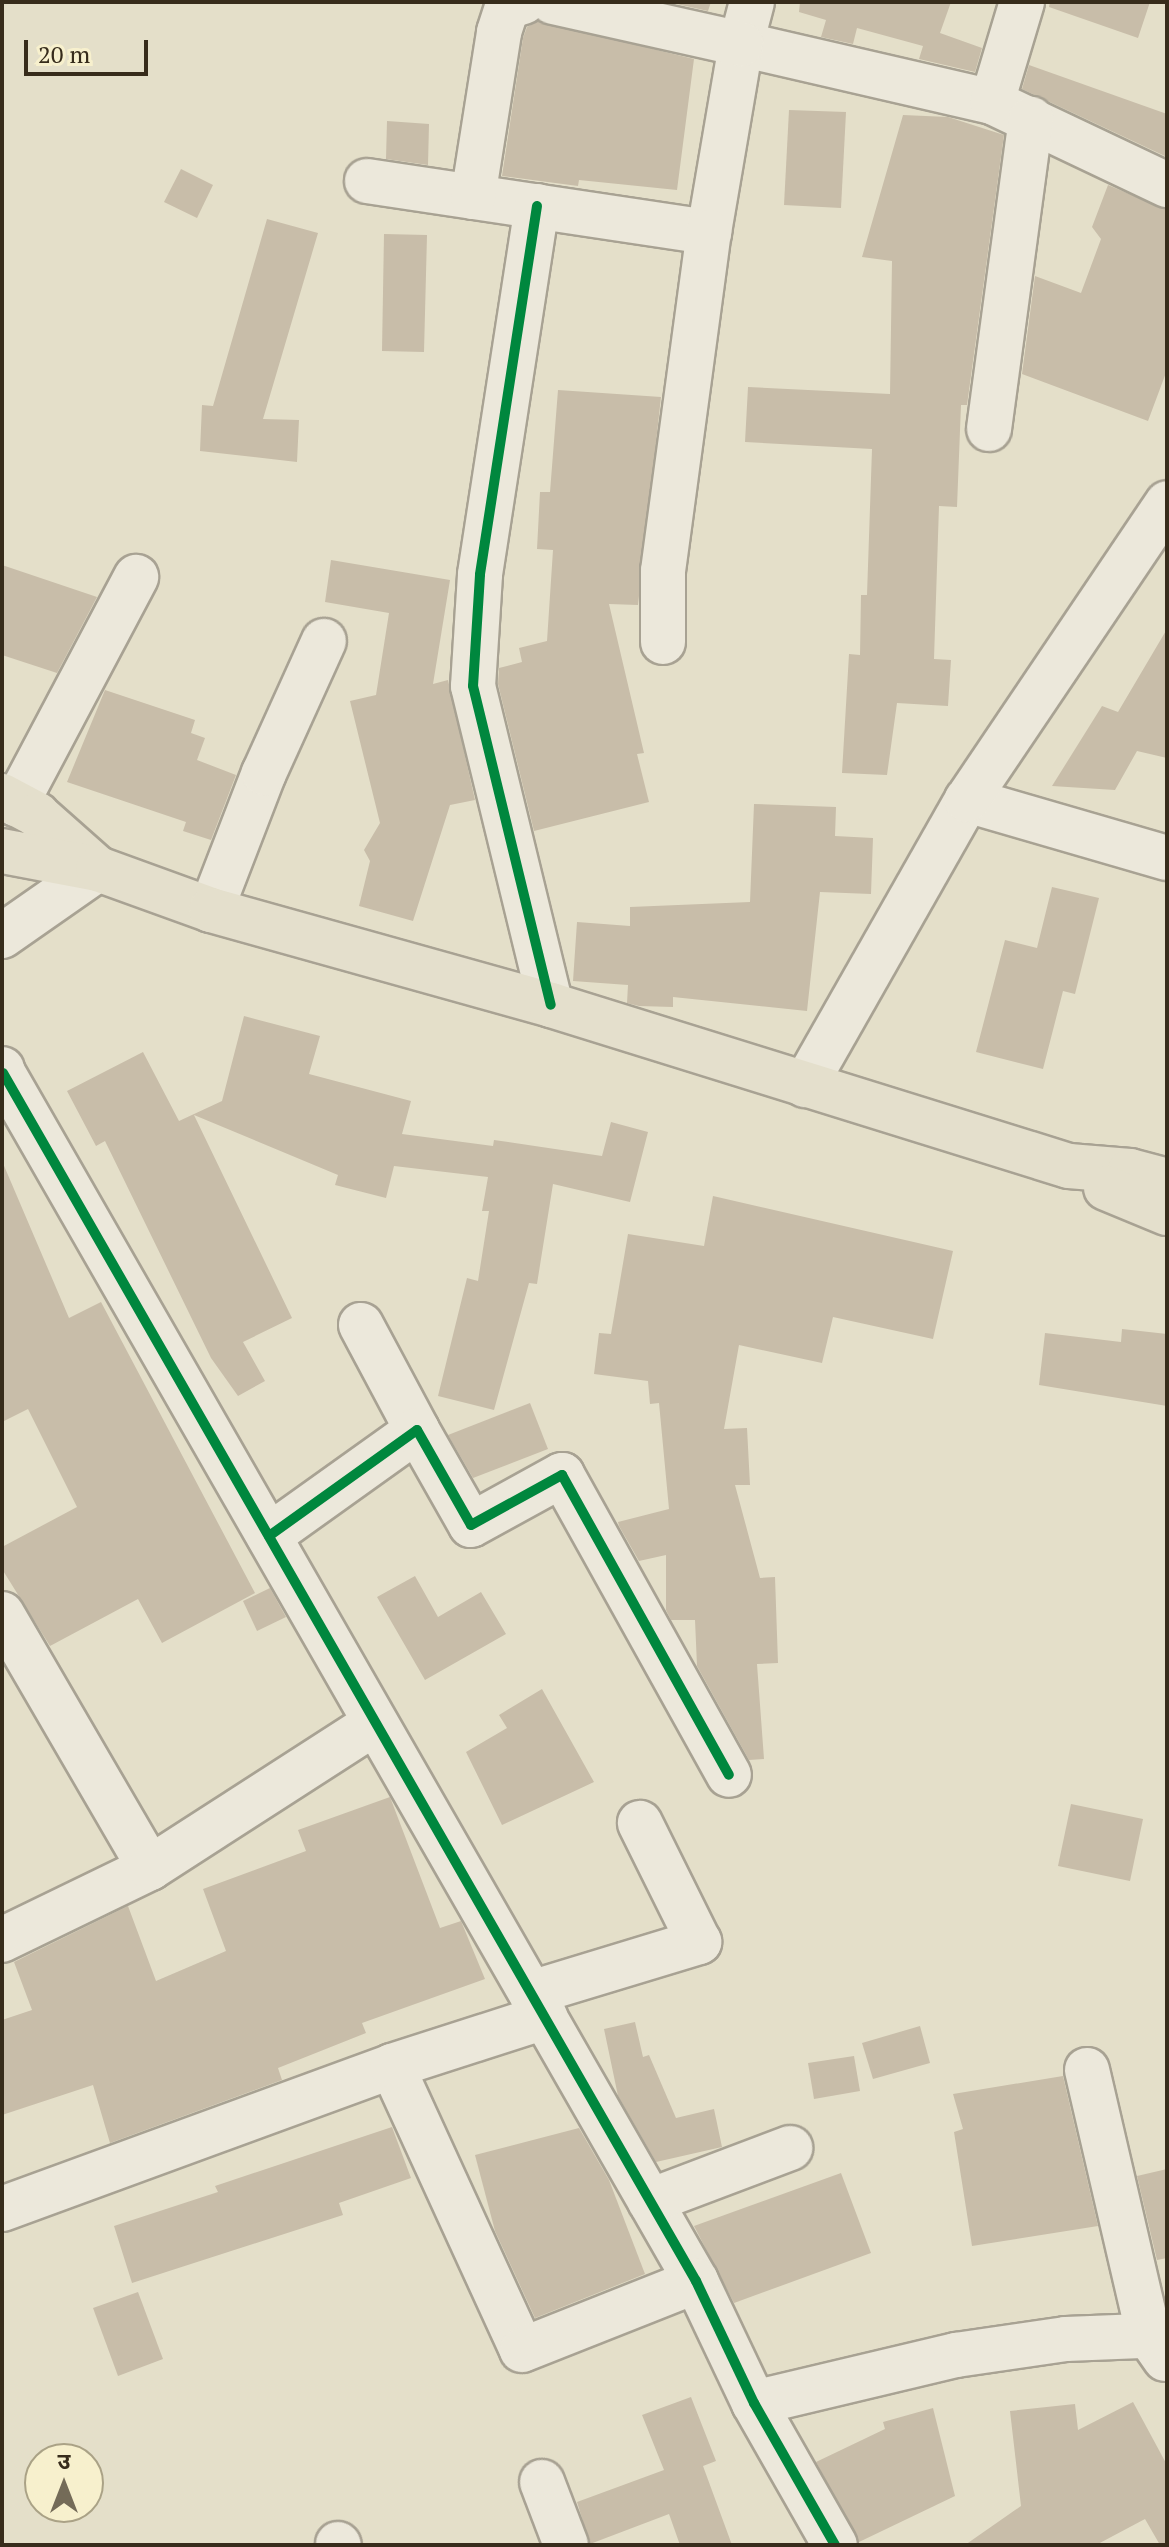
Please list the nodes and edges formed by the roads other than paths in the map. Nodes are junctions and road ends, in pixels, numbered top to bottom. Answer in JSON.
{"nodes":[{"id":1,"x":523,"y":2,"type":"edge"},
{"id":2,"x":553,"y":2,"type":"edge"},
{"id":3,"x":752,"y":2,"type":"edge"},
{"id":4,"x":1022,"y":2,"type":"edge"},
{"id":5,"x":741,"y":44,"type":"junction"},
{"id":6,"x":1012,"y":110,"type":"junction"},
{"id":7,"x":367,"y":181,"type":"dead end"},
{"id":8,"x":1167,"y":185,"type":"edge"},
{"id":9,"x":473,"y":197,"type":"junction"},
{"id":10,"x":537,"y":206,"type":"junction"},
{"id":11,"x":709,"y":232,"type":"junction"},
{"id":12,"x":989,"y":429,"type":"dead end"},
{"id":13,"x":1167,"y":503,"type":"edge"},
{"id":14,"x":136,"y":577,"type":"dead end"},
{"id":15,"x":324,"y":641,"type":"dead end"},
{"id":16,"x":663,"y":642,"type":"dead end"},
{"id":17,"x":9,"y":800,"type":"edge"},
{"id":18,"x":967,"y":800,"type":"junction"},
{"id":19,"x":2,"y":851,"type":"edge"},
{"id":20,"x":1167,"y":858,"type":"edge"},
{"id":21,"x":98,"y":869,"type":"junction"},
{"id":22,"x":211,"y":910,"type":"junction"},
{"id":23,"x":2,"y":936,"type":"edge"},
{"id":24,"x":551,"y":1005,"type":"junction"},
{"id":25,"x":2,"y":1072,"type":"edge"},
{"id":26,"x":805,"y":1085,"type":"junction"},
{"id":27,"x":1069,"y":1166,"type":"junction"},
{"id":28,"x":1167,"y":1181,"type":"edge"},
{"id":29,"x":1167,"y":1213,"type":"edge"},
{"id":30,"x":361,"y":1325,"type":"dead end"},
{"id":31,"x":417,"y":1430,"type":"junction"},
{"id":32,"x":269,"y":1536,"type":"junction"},
{"id":33,"x":2,"y":1614,"type":"edge"},
{"id":34,"x":372,"y":1725,"type":"junction"},
{"id":35,"x":729,"y":1775,"type":"dead end"},
{"id":36,"x":640,"y":1823,"type":"dead end"},
{"id":37,"x":150,"y":1868,"type":"junction"},
{"id":38,"x":2,"y":1940,"type":"edge"},
{"id":39,"x":538,"y":2005,"type":"junction"},
{"id":40,"x":392,"y":2066,"type":"junction"},
{"id":41,"x":1087,"y":2070,"type":"dead end"},
{"id":42,"x":790,"y":2148,"type":"dead end"},
{"id":43,"x":650,"y":2201,"type":"junction"},
{"id":44,"x":2,"y":2209,"type":"edge"},
{"id":45,"x":696,"y":2281,"type":"junction"},
{"id":46,"x":1161,"y":2345,"type":"edge"},
{"id":47,"x":754,"y":2403,"type":"junction"},
{"id":48,"x":542,"y":2482,"type":"dead end"},
{"id":49,"x":566,"y":2545,"type":"edge"},
{"id":50,"x":835,"y":2545,"type":"edge"}],
"edges":[{"from":1,"to":9,"type":"street"},
{"from":2,"to":5,"type":"street"},
{"from":3,"to":5,"type":"street"},
{"from":4,"to":6,"type":"street"},
{"from":5,"to":6,"type":"street"},
{"from":5,"to":11,"type":"street"},
{"from":6,"to":8,"type":"street"},
{"from":6,"to":12,"type":"street"},
{"from":7,"to":9,"type":"street"},
{"from":9,"to":10,"type":"street"},
{"from":10,"to":11,"type":"street"},
{"from":10,"to":24,"type":"street"},
{"from":11,"to":16,"type":"street"},
{"from":13,"to":18,"type":"street"},
{"from":14,"to":17,"type":"street"},
{"from":15,"to":22,"type":"street"},
{"from":17,"to":21,"type":"main road"},
{"from":18,"to":20,"type":"street"},
{"from":18,"to":26,"type":"street"},
{"from":19,"to":21,"type":"main road"},
{"from":21,"to":22,"type":"main road"},
{"from":21,"to":23,"type":"street"},
{"from":22,"to":24,"type":"main road"},
{"from":24,"to":26,"type":"main road"},
{"from":25,"to":32,"type":"street"},
{"from":26,"to":27,"type":"main road"},
{"from":27,"to":28,"type":"main road"},
{"from":27,"to":29,"type":"main road"},
{"from":30,"to":31,"type":"street"},
{"from":31,"to":32,"type":"street"},
{"from":31,"to":35,"type":"street"},
{"from":32,"to":34,"type":"street"},
{"from":33,"to":37,"type":"street"},
{"from":34,"to":37,"type":"street"},
{"from":34,"to":39,"type":"street"},
{"from":36,"to":39,"type":"street"},
{"from":37,"to":38,"type":"street"},
{"from":39,"to":40,"type":"street"},
{"from":39,"to":43,"type":"street"},
{"from":40,"to":44,"type":"street"},
{"from":40,"to":45,"type":"street"},
{"from":41,"to":46,"type":"street"},
{"from":42,"to":43,"type":"street"},
{"from":43,"to":45,"type":"street"},
{"from":45,"to":47,"type":"street"},
{"from":46,"to":47,"type":"street"},
{"from":47,"to":50,"type":"street"},
{"from":48,"to":49,"type":"street"}]}
